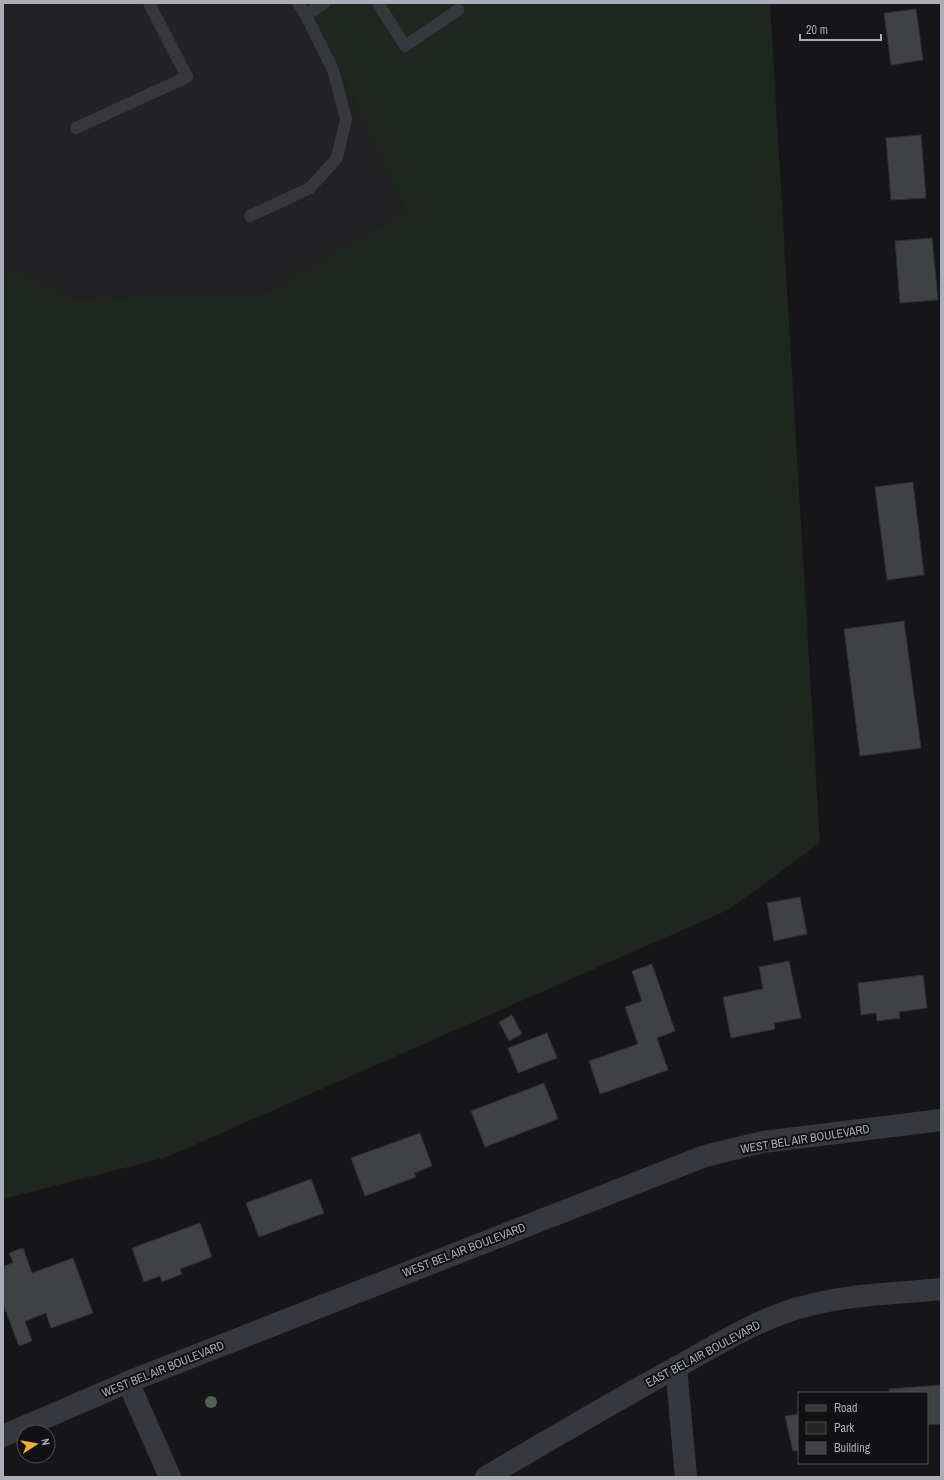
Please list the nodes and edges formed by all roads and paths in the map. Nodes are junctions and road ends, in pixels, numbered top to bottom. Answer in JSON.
{"nodes":[{"id":1,"x":149,"y":3,"type":"edge"},
{"id":2,"x":298,"y":3,"type":"edge"},
{"id":3,"x":324,"y":3,"type":"edge"},
{"id":4,"x":378,"y":3,"type":"edge"},
{"id":5,"x":458,"y":10,"type":"dead end"},
{"id":6,"x":306,"y":15,"type":"junction"},
{"id":7,"x":76,"y":128,"type":"dead end"},
{"id":8,"x":250,"y":216,"type":"dead end"},
{"id":9,"x":941,"y":1120,"type":"edge"},
{"id":10,"x":941,"y":1289,"type":"edge"},
{"id":11,"x":676,"y":1367,"type":"junction"},
{"id":12,"x":128,"y":1382,"type":"junction"},
{"id":13,"x":3,"y":1436,"type":"edge"},
{"id":14,"x":170,"y":1477,"type":"edge"},
{"id":15,"x":486,"y":1477,"type":"edge"},
{"id":16,"x":686,"y":1477,"type":"edge"}],
"edges":[{"from":1,"to":7,"type":"lane"},
{"from":2,"to":6,"type":"lane"},
{"from":3,"to":6,"type":"lane"},
{"from":4,"to":5,"type":"lane"},
{"from":6,"to":8,"type":"lane"},
{"from":9,"to":12,"type":"street","name":"WEST BEL AIR BOULEVARD"},
{"from":10,"to":11,"type":"street","name":"EAST BEL AIR BOULEVARD"},
{"from":11,"to":15,"type":"street","name":"EAST BEL AIR BOULEVARD"},
{"from":11,"to":16,"type":"street"},
{"from":12,"to":13,"type":"street","name":"WEST BEL AIR BOULEVARD"},
{"from":12,"to":14,"type":"street"}]}
